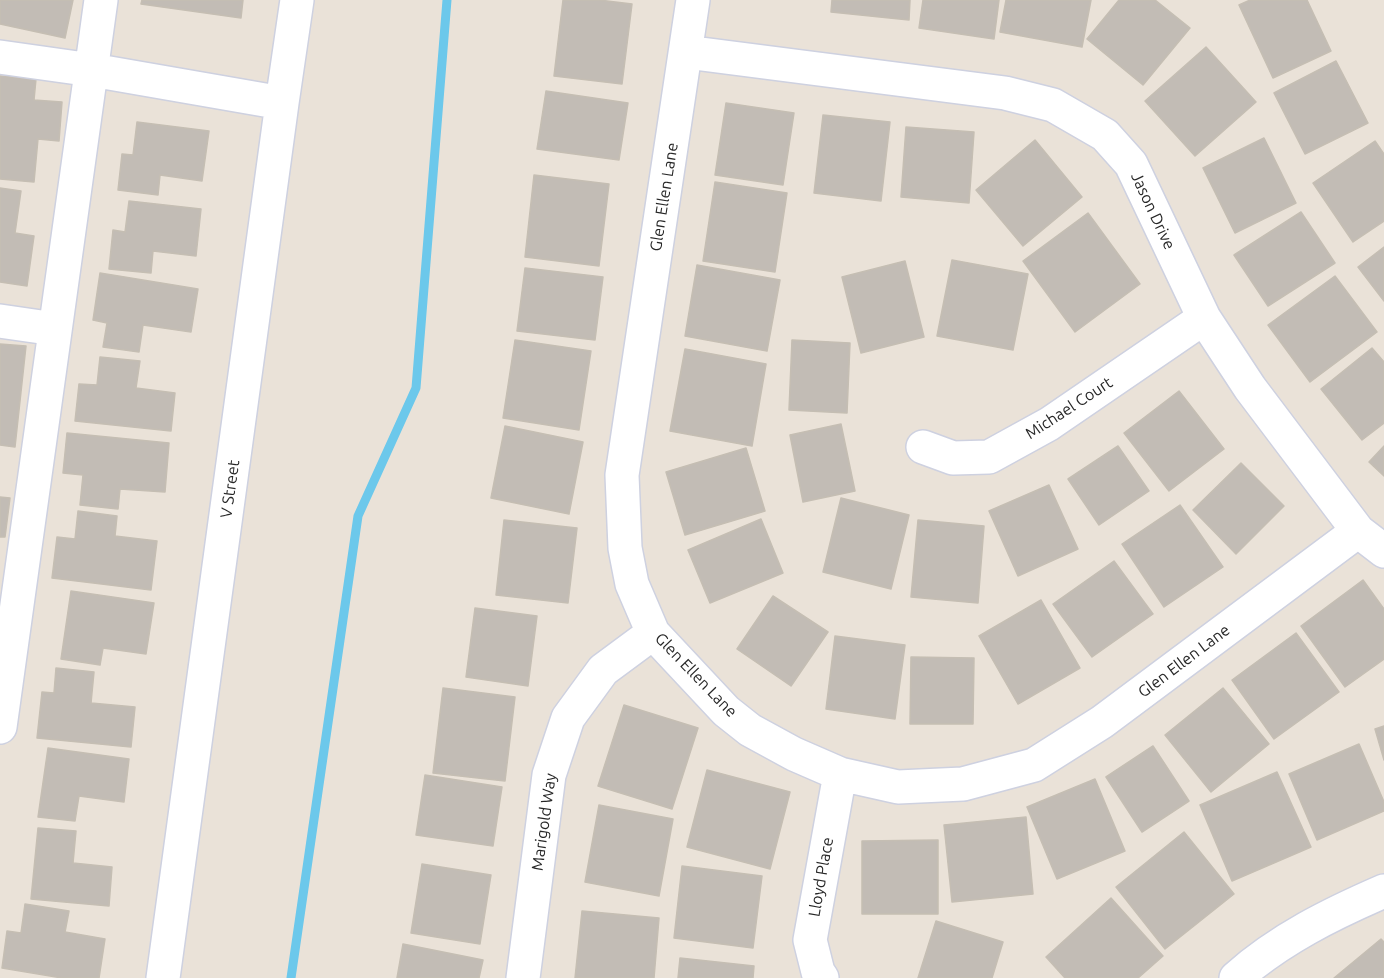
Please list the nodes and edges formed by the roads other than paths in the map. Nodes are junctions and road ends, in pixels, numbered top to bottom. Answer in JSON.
{"nodes":[{"id":1,"x":101,"y":0,"type":"edge"},
{"id":2,"x":297,"y":0,"type":"edge"},
{"id":3,"x":693,"y":0,"type":"edge"},
{"id":4,"x":686,"y":52,"type":"junction"},
{"id":5,"x":0,"y":57,"type":"edge"},
{"id":6,"x":92,"y":70,"type":"junction"},
{"id":7,"x":282,"y":103,"type":"junction"},
{"id":8,"x":1204,"y":318,"type":"junction"},
{"id":9,"x":0,"y":321,"type":"edge"},
{"id":10,"x":55,"y":328,"type":"junction"},
{"id":11,"x":923,"y":447,"type":"dead end"},
{"id":12,"x":1358,"y":531,"type":"junction"},
{"id":13,"x":1384,"y":551,"type":"edge"},
{"id":14,"x":9,"y":591,"type":"edge"},
{"id":15,"x":653,"y":633,"type":"junction"},
{"id":16,"x":0,"y":727,"type":"edge"},
{"id":17,"x":840,"y":774,"type":"junction"},
{"id":18,"x":1384,"y":891,"type":"edge"},
{"id":19,"x":164,"y":978,"type":"edge"},
{"id":20,"x":523,"y":978,"type":"edge"},
{"id":21,"x":822,"y":978,"type":"edge"},
{"id":22,"x":1236,"y":978,"type":"edge"}],
"edges":[{"from":1,"to":6,"type":"street"},
{"from":2,"to":7,"type":"street","name":"V Street"},
{"from":3,"to":4,"type":"street","name":"Glen Ellen Lane"},
{"from":4,"to":8,"type":"street","name":"Jason Drive"},
{"from":4,"to":15,"type":"street","name":"Glen Ellen Lane"},
{"from":5,"to":6,"type":"street"},
{"from":6,"to":7,"type":"street"},
{"from":6,"to":10,"type":"street"},
{"from":7,"to":19,"type":"street","name":"V Street"},
{"from":8,"to":11,"type":"street","name":"Michael Court"},
{"from":8,"to":12,"type":"street","name":"Jason Drive"},
{"from":9,"to":10,"type":"street"},
{"from":10,"to":14,"type":"street"},
{"from":12,"to":13,"type":"street","name":"Jason Drive"},
{"from":12,"to":17,"type":"street","name":"Glen Ellen Lane"},
{"from":14,"to":16,"type":"street"},
{"from":15,"to":17,"type":"street","name":"Glen Ellen Lane"},
{"from":15,"to":20,"type":"street","name":"Marigold Way"},
{"from":17,"to":21,"type":"street","name":"Lloyd Place"},
{"from":18,"to":22,"type":"street"}]}
